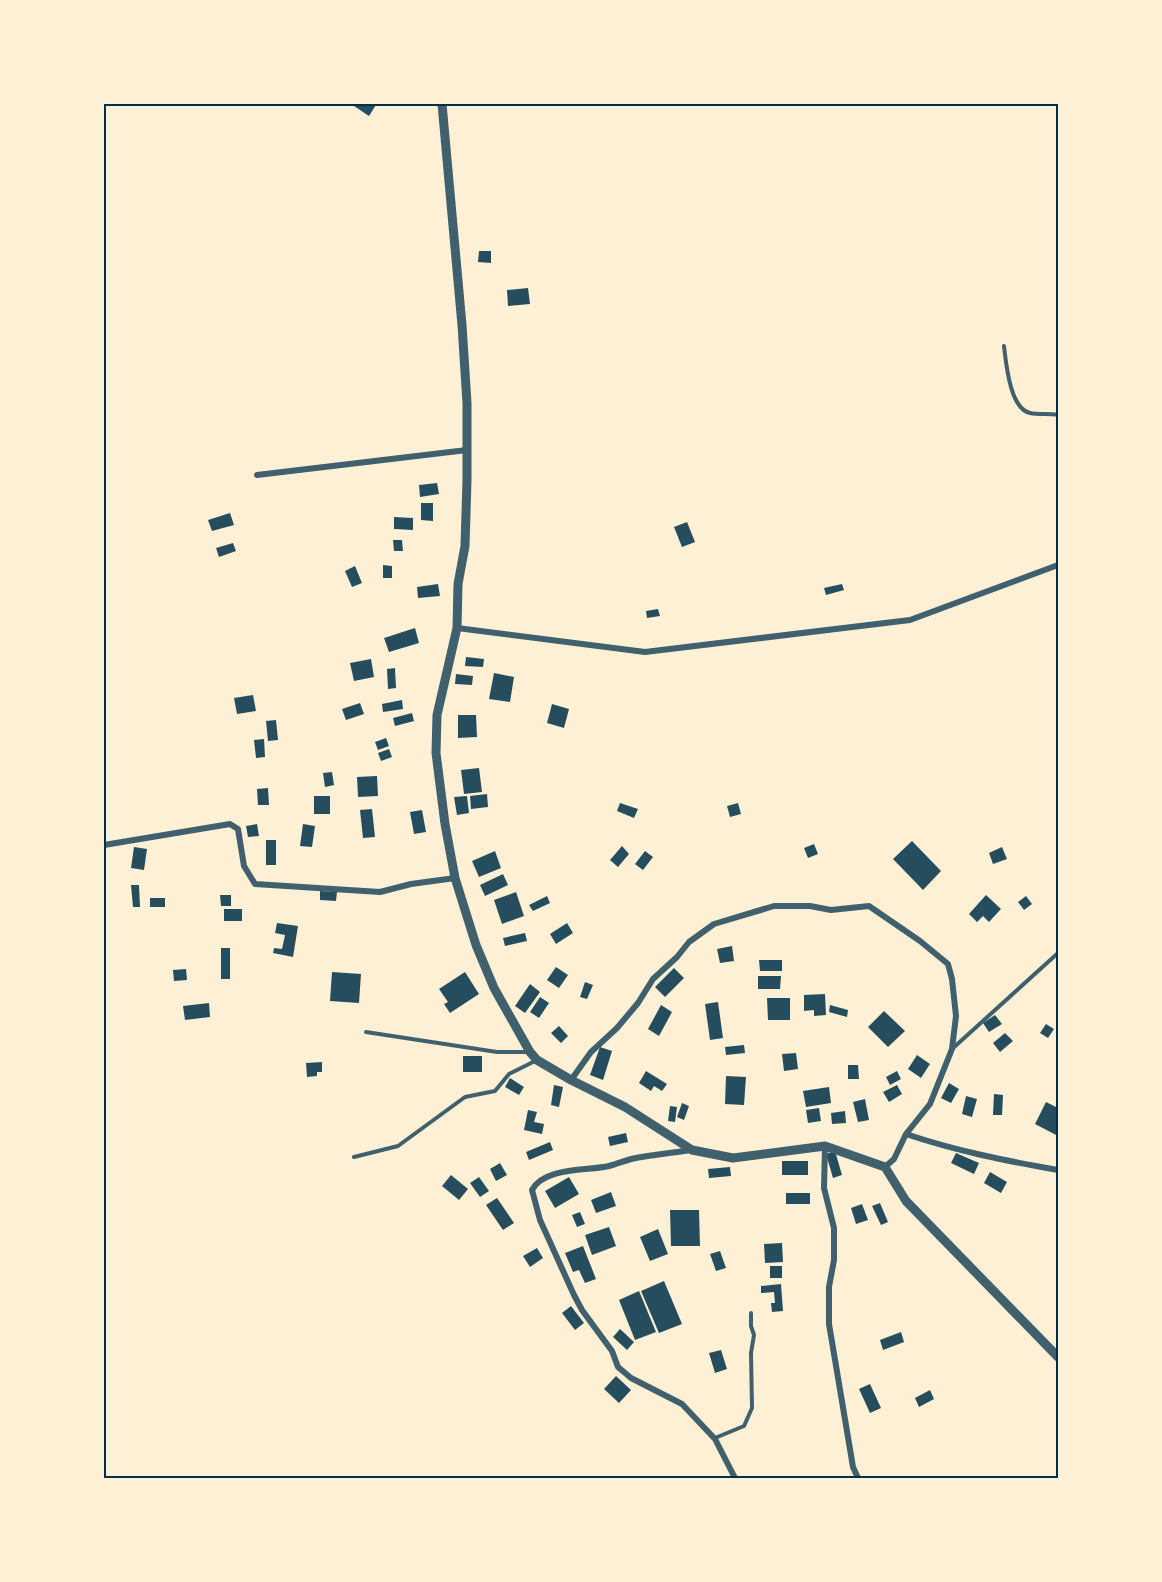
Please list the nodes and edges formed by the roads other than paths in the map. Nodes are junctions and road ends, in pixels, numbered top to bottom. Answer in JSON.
{"nodes":[{"id":1,"x":442,"y":104,"type":"edge"},
{"id":2,"x":1004,"y":346,"type":"dead end"},
{"id":3,"x":1059,"y":415,"type":"edge"},
{"id":4,"x":467,"y":450,"type":"junction"},
{"id":5,"x":257,"y":475,"type":"dead end"},
{"id":6,"x":1059,"y":565,"type":"edge"},
{"id":7,"x":457,"y":628,"type":"junction"},
{"id":8,"x":104,"y":845,"type":"edge"},
{"id":9,"x":455,"y":878,"type":"junction"},
{"id":10,"x":1059,"y":953,"type":"edge"},
{"id":11,"x":366,"y":1032,"type":"dead end"},
{"id":12,"x":952,"y":1049,"type":"junction"},
{"id":13,"x":530,"y":1052,"type":"junction"},
{"id":14,"x":537,"y":1060,"type":"junction"},
{"id":15,"x":571,"y":1080,"type":"junction"},
{"id":16,"x":906,"y":1134,"type":"junction"},
{"id":17,"x":825,"y":1146,"type":"junction"},
{"id":18,"x":692,"y":1150,"type":"junction"},
{"id":19,"x":354,"y":1157,"type":"dead end"},
{"id":20,"x":885,"y":1167,"type":"junction"},
{"id":21,"x":1059,"y":1170,"type":"edge"},
{"id":22,"x":751,"y":1313,"type":"dead end"},
{"id":23,"x":1059,"y":1356,"type":"edge"},
{"id":24,"x":715,"y":1438,"type":"junction"},
{"id":25,"x":735,"y":1479,"type":"edge"},
{"id":26,"x":858,"y":1479,"type":"edge"}],
"edges":[{"from":1,"to":4,"type":"street"},
{"from":2,"to":3,"type":"lane"},
{"from":4,"to":5,"type":"street"},
{"from":4,"to":7,"type":"street"},
{"from":6,"to":7,"type":"street"},
{"from":7,"to":9,"type":"street"},
{"from":8,"to":9,"type":"street"},
{"from":9,"to":13,"type":"street"},
{"from":10,"to":12,"type":"lane"},
{"from":11,"to":13,"type":"lane"},
{"from":12,"to":15,"type":"street"},
{"from":12,"to":16,"type":"street"},
{"from":13,"to":14,"type":"street"},
{"from":14,"to":15,"type":"street"},
{"from":14,"to":19,"type":"lane"},
{"from":15,"to":18,"type":"street"},
{"from":16,"to":20,"type":"street"},
{"from":16,"to":21,"type":"street"},
{"from":17,"to":18,"type":"street"},
{"from":17,"to":20,"type":"street"},
{"from":17,"to":26,"type":"street"},
{"from":18,"to":24,"type":"street"},
{"from":20,"to":23,"type":"street"},
{"from":22,"to":24,"type":"lane"},
{"from":24,"to":25,"type":"street"}]}
